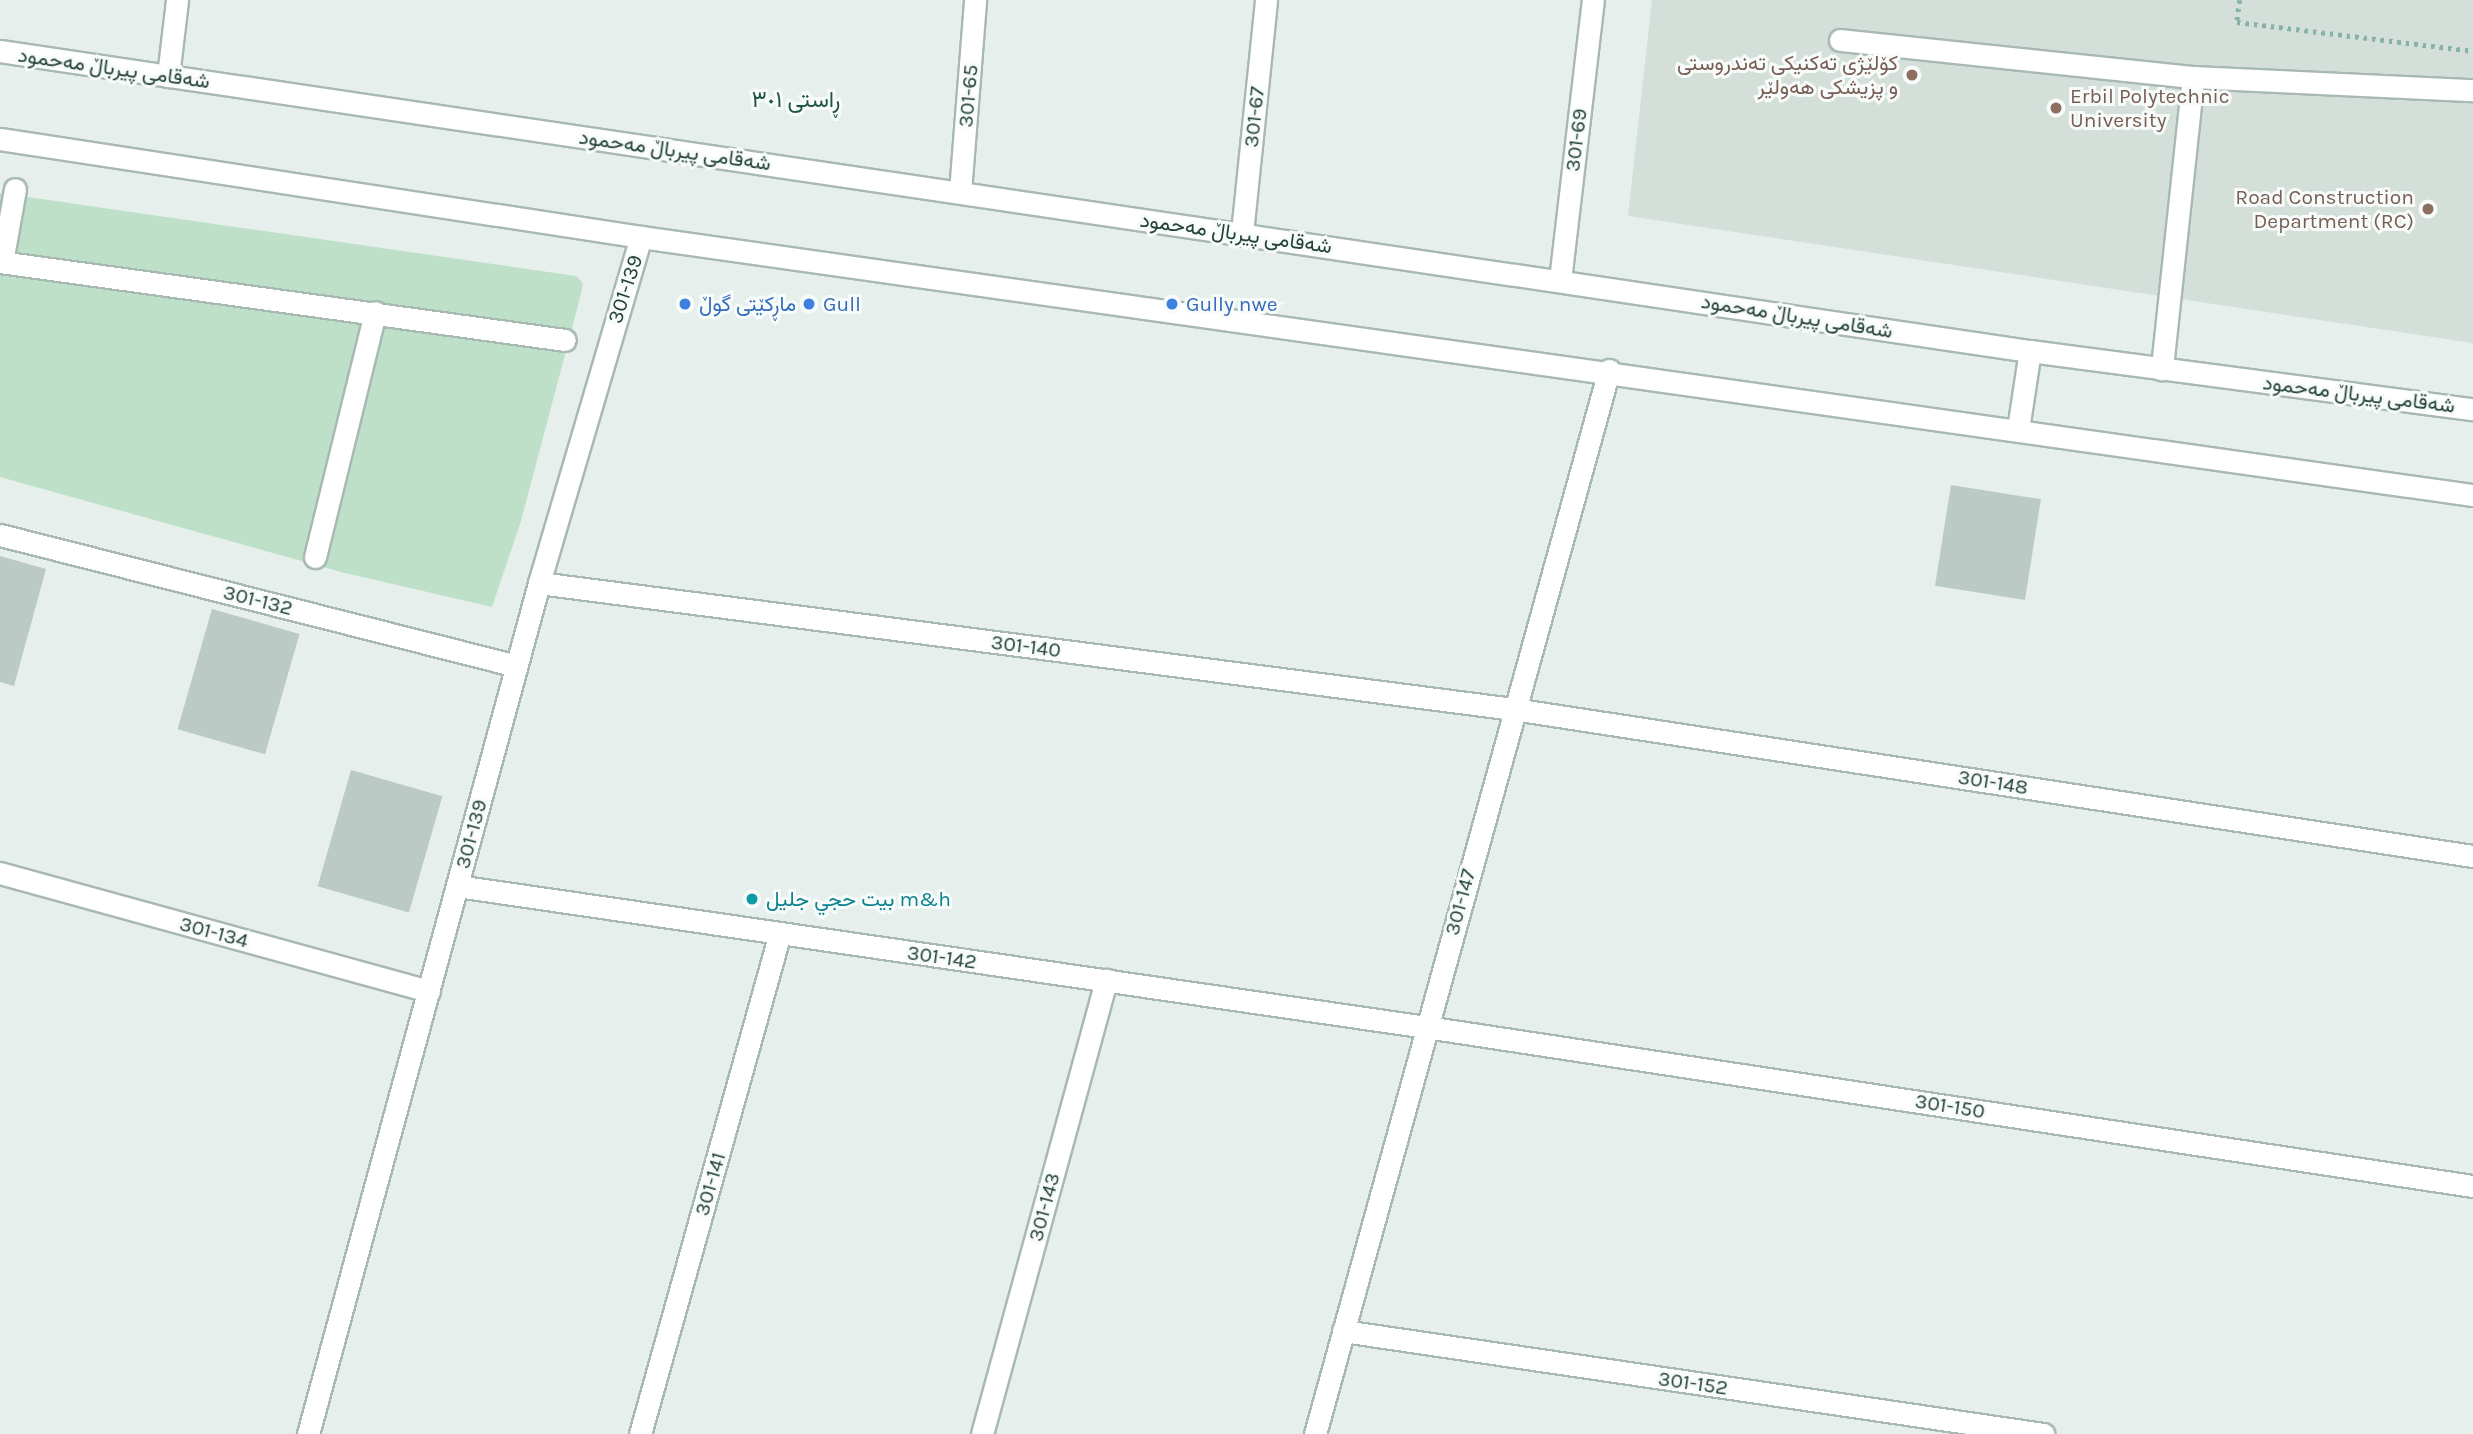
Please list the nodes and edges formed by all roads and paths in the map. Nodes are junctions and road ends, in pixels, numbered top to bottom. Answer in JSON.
{"nodes":[{"id":1,"x":177,"y":0,"type":"edge"},
{"id":2,"x":975,"y":0,"type":"edge"},
{"id":3,"x":1266,"y":0,"type":"edge"},
{"id":4,"x":1593,"y":0,"type":"edge"},
{"id":5,"x":2240,"y":0,"type":"edge"},
{"id":6,"x":1840,"y":40,"type":"dead end"},
{"id":7,"x":0,"y":51,"type":"edge"},
{"id":8,"x":2473,"y":51,"type":"edge"},
{"id":9,"x":168,"y":76,"type":"junction"},
{"id":10,"x":2193,"y":77,"type":"junction"},
{"id":11,"x":2473,"y":90,"type":"edge"},
{"id":12,"x":0,"y":139,"type":"edge"},
{"id":13,"x":15,"y":189,"type":"dead end"},
{"id":14,"x":960,"y":192,"type":"junction"},
{"id":15,"x":1242,"y":233,"type":"junction"},
{"id":16,"x":642,"y":237,"type":"junction"},
{"id":17,"x":1,"y":262,"type":"edge"},
{"id":18,"x":1560,"y":280,"type":"junction"},
{"id":19,"x":375,"y":312,"type":"junction"},
{"id":20,"x":565,"y":340,"type":"dead end"},
{"id":21,"x":2030,"y":351,"type":"junction"},
{"id":22,"x":2162,"y":369,"type":"junction"},
{"id":23,"x":1609,"y":370,"type":"junction"},
{"id":24,"x":2473,"y":409,"type":"edge"},
{"id":25,"x":2018,"y":429,"type":"junction"},
{"id":26,"x":2473,"y":495,"type":"edge"},
{"id":27,"x":0,"y":535,"type":"edge"},
{"id":28,"x":315,"y":557,"type":"dead end"},
{"id":29,"x":539,"y":583,"type":"junction"},
{"id":30,"x":517,"y":666,"type":"junction"},
{"id":31,"x":1513,"y":709,"type":"junction"},
{"id":32,"x":2473,"y":856,"type":"edge"},
{"id":33,"x":0,"y":873,"type":"edge"},
{"id":34,"x":457,"y":886,"type":"junction"},
{"id":35,"x":780,"y":933,"type":"junction"},
{"id":36,"x":1106,"y":980,"type":"junction"},
{"id":37,"x":429,"y":990,"type":"junction"},
{"id":38,"x":1426,"y":1027,"type":"junction"},
{"id":39,"x":2473,"y":1186,"type":"edge"},
{"id":40,"x":1343,"y":1331,"type":"junction"},
{"id":41,"x":1319,"y":1433,"type":"edge"},
{"id":42,"x":308,"y":1434,"type":"edge"},
{"id":43,"x":640,"y":1434,"type":"edge"},
{"id":44,"x":982,"y":1434,"type":"edge"},
{"id":45,"x":2043,"y":1434,"type":"edge"}],
"edges":[{"from":1,"to":9,"type":"street"},
{"from":2,"to":14,"type":"street","name":"301-65"},
{"from":3,"to":15,"type":"street","name":"301-67"},
{"from":4,"to":18,"type":"street","name":"301-69"},
{"from":5,"to":8,"type":"path"},
{"from":6,"to":10,"type":"street"},
{"from":7,"to":9,"type":"street","name":"شەقامی پیرباڵ مەحمود"},
{"from":9,"to":14,"type":"street","name":"شەقامی پیرباڵ مەحمود"},
{"from":10,"to":11,"type":"street"},
{"from":10,"to":22,"type":"street"},
{"from":12,"to":16,"type":"street"},
{"from":13,"to":17,"type":"street"},
{"from":14,"to":15,"type":"street","name":"شەقامی پیرباڵ مەحمود"},
{"from":15,"to":18,"type":"street","name":"شەقامی پیرباڵ مەحمود"},
{"from":16,"to":23,"type":"street"},
{"from":16,"to":29,"type":"street","name":"301-139"},
{"from":17,"to":19,"type":"street"},
{"from":18,"to":21,"type":"street","name":"شەقامی پیرباڵ مەحمود"},
{"from":19,"to":20,"type":"street"},
{"from":19,"to":28,"type":"street"},
{"from":21,"to":22,"type":"street","name":"شەقامی پیرباڵ مەحمود"},
{"from":21,"to":25,"type":"street"},
{"from":22,"to":24,"type":"street","name":"شەقامی پیرباڵ مەحمود"},
{"from":23,"to":25,"type":"street"},
{"from":23,"to":31,"type":"street","name":"301-147"},
{"from":25,"to":26,"type":"street"},
{"from":27,"to":30,"type":"street","name":"301-132"},
{"from":29,"to":30,"type":"street","name":"301-139"},
{"from":29,"to":31,"type":"street","name":"301-140"},
{"from":30,"to":34,"type":"street","name":"301-139"},
{"from":31,"to":32,"type":"street","name":"301-148"},
{"from":31,"to":38,"type":"street","name":"301-147"},
{"from":33,"to":37,"type":"street","name":"301-134"},
{"from":34,"to":35,"type":"street","name":"301-142"},
{"from":34,"to":37,"type":"street","name":"301-139"},
{"from":35,"to":36,"type":"street","name":"301-142"},
{"from":35,"to":43,"type":"street","name":"301-141"},
{"from":36,"to":38,"type":"street","name":"301-142"},
{"from":36,"to":44,"type":"street","name":"301-143"},
{"from":37,"to":42,"type":"street","name":"301-139"},
{"from":38,"to":39,"type":"street","name":"301-150"},
{"from":38,"to":40,"type":"street","name":"301-147"},
{"from":40,"to":41,"type":"street","name":"301-147"},
{"from":40,"to":45,"type":"street","name":"301-152"}]}
